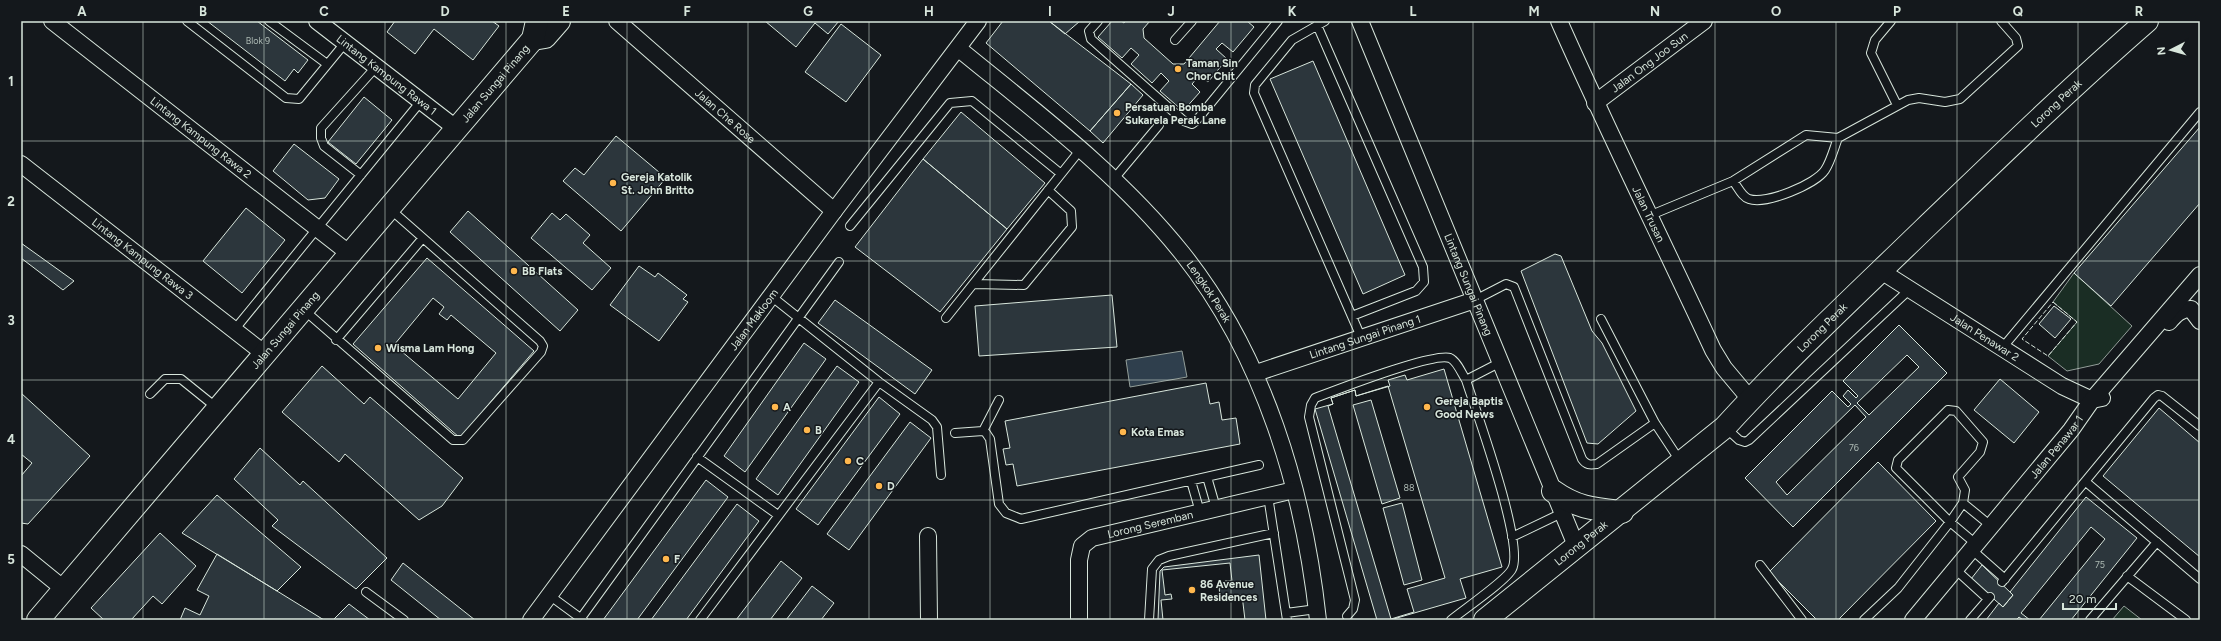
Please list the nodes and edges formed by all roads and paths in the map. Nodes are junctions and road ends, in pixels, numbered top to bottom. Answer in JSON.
{"nodes":[{"id":1,"x":52,"y":21,"type":"edge"},
{"id":2,"x":187,"y":21,"type":"edge"},
{"id":3,"x":269,"y":21,"type":"edge"},
{"id":4,"x":317,"y":21,"type":"edge"},
{"id":5,"x":559,"y":21,"type":"edge"},
{"id":6,"x":617,"y":21,"type":"edge"},
{"id":7,"x":1098,"y":21,"type":"edge"},
{"id":8,"x":1192,"y":21,"type":"edge"},
{"id":9,"x":1278,"y":21,"type":"edge"},
{"id":10,"x":1360,"y":21,"type":"edge"},
{"id":11,"x":1559,"y":21,"type":"edge"},
{"id":12,"x":1704,"y":21,"type":"edge"},
{"id":13,"x":1891,"y":21,"type":"edge"},
{"id":14,"x":2002,"y":21,"type":"edge"},
{"id":15,"x":2147,"y":21,"type":"edge"},
{"id":16,"x":975,"y":22,"type":"edge"},
{"id":17,"x":1321,"y":23,"type":"edge"},
{"id":18,"x":535,"y":30,"type":"edge"},
{"id":19,"x":1176,"y":40,"type":"dead end"},
{"id":20,"x":345,"y":43,"type":"junction"},
{"id":21,"x":959,"y":49,"type":"junction"},
{"id":22,"x":327,"y":64,"type":"junction"},
{"id":23,"x":376,"y":66,"type":"junction"},
{"id":24,"x":422,"y":100,"type":"junction"},
{"id":25,"x":1595,"y":103,"type":"junction"},
{"id":26,"x":1897,"y":105,"type":"junction"},
{"id":27,"x":2200,"y":112,"type":"edge"},
{"id":28,"x":1159,"y":125,"type":"dead end"},
{"id":29,"x":457,"y":129,"type":"junction"},
{"id":30,"x":1838,"y":138,"type":"junction"},
{"id":31,"x":1081,"y":149,"type":"junction"},
{"id":32,"x":21,"y":164,"type":"edge"},
{"id":33,"x":1060,"y":173,"type":"junction"},
{"id":34,"x":360,"y":175,"type":"junction"},
{"id":35,"x":1113,"y":180,"type":"junction"},
{"id":36,"x":1733,"y":181,"type":"junction"},
{"id":37,"x":1048,"y":190,"type":"junction"},
{"id":38,"x":389,"y":208,"type":"junction"},
{"id":39,"x":834,"y":211,"type":"junction"},
{"id":40,"x":1650,"y":215,"type":"junction"},
{"id":41,"x":850,"y":226,"type":"dead end"},
{"id":42,"x":317,"y":228,"type":"junction"},
{"id":43,"x":422,"y":239,"type":"junction"},
{"id":44,"x":350,"y":254,"type":"junction"},
{"id":45,"x":840,"y":262,"type":"dead end"},
{"id":46,"x":1881,"y":271,"type":"junction"},
{"id":47,"x":2200,"y":275,"type":"edge"},
{"id":48,"x":975,"y":284,"type":"junction"},
{"id":49,"x":1910,"y":289,"type":"junction"},
{"id":50,"x":770,"y":296,"type":"junction"},
{"id":51,"x":1475,"y":300,"type":"junction"},
{"id":52,"x":303,"y":309,"type":"junction"},
{"id":53,"x":1352,"y":316,"type":"junction"},
{"id":54,"x":797,"y":318,"type":"junction"},
{"id":55,"x":946,"y":318,"type":"dead end"},
{"id":56,"x":1601,"y":319,"type":"dead end"},
{"id":57,"x":2200,"y":321,"type":"edge"},
{"id":58,"x":235,"y":329,"type":"junction"},
{"id":59,"x":1361,"y":337,"type":"junction"},
{"id":60,"x":336,"y":340,"type":"junction"},
{"id":61,"x":2003,"y":347,"type":"junction"},
{"id":62,"x":265,"y":354,"type":"junction"},
{"id":63,"x":1501,"y":362,"type":"junction"},
{"id":64,"x":1256,"y":373,"type":"junction"},
{"id":65,"x":1466,"y":380,"type":"junction"},
{"id":66,"x":878,"y":382,"type":"junction"},
{"id":67,"x":150,"y":394,"type":"dead end"},
{"id":68,"x":1750,"y":399,"type":"junction"},
{"id":69,"x":999,"y":400,"type":"dead end"},
{"id":70,"x":2092,"y":400,"type":"junction"},
{"id":71,"x":218,"y":409,"type":"junction"},
{"id":72,"x":1655,"y":423,"type":"junction"},
{"id":73,"x":2200,"y":426,"type":"edge"},
{"id":74,"x":1725,"y":427,"type":"junction"},
{"id":75,"x":983,"y":431,"type":"junction"},
{"id":76,"x":955,"y":433,"type":"dead end"},
{"id":77,"x":697,"y":457,"type":"junction"},
{"id":78,"x":1682,"y":464,"type":"junction"},
{"id":79,"x":1259,"y":465,"type":"dead end"},
{"id":80,"x":941,"y":475,"type":"dead end"},
{"id":81,"x":1207,"y":477,"type":"junction"},
{"id":82,"x":1191,"y":481,"type":"junction"},
{"id":83,"x":2086,"y":482,"type":"junction"},
{"id":84,"x":1294,"y":490,"type":"junction"},
{"id":85,"x":1553,"y":491,"type":"junction"},
{"id":86,"x":1268,"y":496,"type":"junction"},
{"id":87,"x":1963,"y":503,"type":"junction"},
{"id":88,"x":1216,"y":508,"type":"junction"},
{"id":89,"x":1200,"y":512,"type":"junction"},
{"id":90,"x":1622,"y":512,"type":"junction"},
{"id":91,"x":1562,"y":513,"type":"junction"},
{"id":92,"x":778,"y":516,"type":"junction"},
{"id":93,"x":1950,"y":522,"type":"junction"},
{"id":94,"x":1991,"y":526,"type":"junction"},
{"id":95,"x":1274,"y":534,"type":"junction"},
{"id":96,"x":928,"y":536,"type":"dead end"},
{"id":97,"x":1512,"y":537,"type":"junction"},
{"id":98,"x":2157,"y":542,"type":"junction"},
{"id":99,"x":1974,"y":546,"type":"junction"},
{"id":100,"x":1577,"y":548,"type":"junction"},
{"id":101,"x":21,"y":554,"type":"edge"},
{"id":102,"x":1760,"y":565,"type":"dead end"},
{"id":103,"x":1955,"y":569,"type":"junction"},
{"id":104,"x":2128,"y":576,"type":"junction"},
{"id":105,"x":2200,"y":580,"type":"edge"},
{"id":106,"x":64,"y":589,"type":"junction"},
{"id":107,"x":366,"y":592,"type":"dead end"},
{"id":108,"x":550,"y":595,"type":"junction"},
{"id":109,"x":1318,"y":614,"type":"edge"},
{"id":110,"x":1286,"y":616,"type":"edge"},
{"id":111,"x":1347,"y":616,"type":"dead end"},
{"id":112,"x":582,"y":619,"type":"edge"},
{"id":113,"x":38,"y":620,"type":"edge"},
{"id":114,"x":404,"y":620,"type":"edge"},
{"id":115,"x":531,"y":620,"type":"edge"},
{"id":116,"x":700,"y":620,"type":"edge"},
{"id":117,"x":929,"y":620,"type":"edge"},
{"id":118,"x":1079,"y":620,"type":"edge"},
{"id":119,"x":1149,"y":620,"type":"edge"},
{"id":120,"x":1451,"y":620,"type":"edge"},
{"id":121,"x":1485,"y":620,"type":"edge"},
{"id":122,"x":1802,"y":620,"type":"edge"},
{"id":123,"x":1864,"y":620,"type":"edge"},
{"id":124,"x":1913,"y":620,"type":"edge"},
{"id":125,"x":1970,"y":620,"type":"edge"},
{"id":126,"x":2090,"y":620,"type":"edge"},
{"id":127,"x":2186,"y":620,"type":"edge"}],
"edges":[{"from":1,"to":42,"type":"street","name":"Lintang Kampung Rawa 2"},
{"from":2,"to":22,"type":"lane"},
{"from":3,"to":22,"type":"lane"},
{"from":4,"to":20,"type":"street","name":"Lintang Kampung Rawa 1"},
{"from":5,"to":18,"type":"street","name":"Jalan Sungai Pinang"},
{"from":6,"to":39,"type":"street","name":"Jalan Che Rose"},
{"from":7,"to":9,"type":"lane"},
{"from":8,"to":19,"type":"lane"},
{"from":10,"to":51,"type":"street","name":"Lintang Sungai Pinang"},
{"from":11,"to":25,"type":"street","name":"Jalan Trusan"},
{"from":12,"to":25,"type":"street","name":"Jalan Ong Joo Sun"},
{"from":13,"to":26,"type":"lane"},
{"from":14,"to":26,"type":"lane"},
{"from":15,"to":46,"type":"street","name":"Lorong Perak"},
{"from":16,"to":21,"type":"street","name":"Jalan Makloom"},
{"from":17,"to":53,"type":"lane"},
{"from":17,"to":53,"type":"lane"},
{"from":18,"to":29,"type":"street","name":"Jalan Sungai Pinang"},
{"from":20,"to":22,"type":"lane"},
{"from":20,"to":23,"type":"street","name":"Lintang Kampung Rawa 1"},
{"from":21,"to":31,"type":"street","name":"Lengkok Perak"},
{"from":21,"to":39,"type":"street","name":"Jalan Makloom"},
{"from":23,"to":24,"type":"street","name":"Lintang Kampung Rawa 1"},
{"from":23,"to":34,"type":"lane"},
{"from":24,"to":29,"type":"street","name":"Lintang Kampung Rawa 1"},
{"from":24,"to":34,"type":"lane"},
{"from":25,"to":40,"type":"street","name":"Jalan Trusan"},
{"from":26,"to":30,"type":"lane"},
{"from":27,"to":61,"type":"lane"},
{"from":28,"to":35,"type":"lane"},
{"from":29,"to":38,"type":"street","name":"Jalan Sungai Pinang"},
{"from":30,"to":36,"type":"lane"},
{"from":30,"to":36,"type":"lane"},
{"from":31,"to":33,"type":"lane"},
{"from":31,"to":35,"type":"street","name":"Lengkok Perak"},
{"from":32,"to":58,"type":"street","name":"Lintang Kampung Rawa 3"},
{"from":33,"to":37,"type":"lane"},
{"from":33,"to":41,"type":"lane"},
{"from":34,"to":42,"type":"lane"},
{"from":35,"to":64,"type":"street","name":"Lengkok Perak"},
{"from":36,"to":40,"type":"lane"},
{"from":37,"to":48,"type":"lane"},
{"from":37,"to":48,"type":"lane"},
{"from":38,"to":43,"type":"lane"},
{"from":38,"to":44,"type":"street","name":"Jalan Sungai Pinang"},
{"from":39,"to":50,"type":"street","name":"Jalan Makloom"},
{"from":40,"to":68,"type":"street","name":"Jalan Trusan"},
{"from":42,"to":44,"type":"street","name":"Lintang Kampung Rawa 2"},
{"from":42,"to":58,"type":"lane"},
{"from":43,"to":60,"type":"lane"},
{"from":43,"to":60,"type":"lane"},
{"from":44,"to":52,"type":"street","name":"Jalan Sungai Pinang"},
{"from":45,"to":54,"type":"lane"},
{"from":46,"to":49,"type":"street","name":"Jalan Penawar 2"},
{"from":46,"to":68,"type":"street","name":"Lorong Perak"},
{"from":47,"to":70,"type":"street","name":"Jalan Penawar 1"},
{"from":48,"to":55,"type":"lane"},
{"from":49,"to":61,"type":"street","name":"Jalan Penawar 2"},
{"from":49,"to":74,"type":"lane"},
{"from":50,"to":54,"type":"lane"},
{"from":50,"to":108,"type":"street","name":"Jalan Makloom"},
{"from":51,"to":59,"type":"street","name":"Lintang Sungai Pinang 1"},
{"from":51,"to":63,"type":"street","name":"Lintang Sungai Pinang"},
{"from":51,"to":72,"type":"lane"},
{"from":52,"to":60,"type":"lane"},
{"from":52,"to":62,"type":"street","name":"Jalan Sungai Pinang"},
{"from":53,"to":59,"type":"lane"},
{"from":54,"to":66,"type":"lane"},
{"from":54,"to":77,"type":"lane"},
{"from":56,"to":72,"type":"lane"},
{"from":57,"to":70,"type":"street"},
{"from":58,"to":62,"type":"street","name":"Lintang Kampung Rawa 3"},
{"from":59,"to":64,"type":"street","name":"Lintang Sungai Pinang 1"},
{"from":61,"to":70,"type":"street","name":"Jalan Penawar 2"},
{"from":62,"to":71,"type":"street","name":"Jalan Sungai Pinang"},
{"from":63,"to":65,"type":"lane"},
{"from":63,"to":85,"type":"street","name":"Lintang Sungai Pinang"},
{"from":64,"to":84,"type":"street","name":"Lengkok Perak"},
{"from":65,"to":97,"type":"lane"},
{"from":65,"to":111,"type":"lane"},
{"from":66,"to":80,"type":"lane"},
{"from":66,"to":92,"type":"lane"},
{"from":67,"to":71,"type":"lane"},
{"from":68,"to":74,"type":"street","name":"Lorong Perak"},
{"from":69,"to":75,"type":"lane"},
{"from":70,"to":94,"type":"street","name":"Jalan Penawar 1"},
{"from":71,"to":106,"type":"street","name":"Jalan Sungai Pinang"},
{"from":72,"to":78,"type":"lane"},
{"from":73,"to":83,"type":"lane"},
{"from":74,"to":78,"type":"street","name":"Lorong Perak"},
{"from":75,"to":76,"type":"lane"},
{"from":75,"to":82,"type":"lane"},
{"from":77,"to":92,"type":"lane"},
{"from":77,"to":112,"type":"lane"},
{"from":78,"to":90,"type":"street","name":"Lorong Perak"},
{"from":79,"to":81,"type":"lane"},
{"from":81,"to":82,"type":"lane"},
{"from":81,"to":88,"type":"lane"},
{"from":82,"to":89,"type":"lane"},
{"from":83,"to":98,"type":"lane"},
{"from":83,"to":99,"type":"lane"},
{"from":84,"to":86,"type":"street","name":"Lorong Seremban"},
{"from":84,"to":109,"type":"street","name":"Lengkok Perak"},
{"from":85,"to":90,"type":"street"},
{"from":85,"to":91,"type":"street","name":"Lintang Sungai Pinang"},
{"from":86,"to":88,"type":"street","name":"Lorong Seremban"},
{"from":86,"to":95,"type":"lane"},
{"from":87,"to":93,"type":"lane"},
{"from":87,"to":93,"type":"lane"},
{"from":87,"to":94,"type":"lane"},
{"from":88,"to":89,"type":"street","name":"Lorong Seremban"},
{"from":89,"to":118,"type":"street","name":"Lorong Seremban"},
{"from":90,"to":100,"type":"street","name":"Lorong Perak"},
{"from":91,"to":97,"type":"lane"},
{"from":91,"to":100,"type":"street","name":"Lintang Sungai Pinang"},
{"from":92,"to":116,"type":"lane"},
{"from":93,"to":99,"type":"lane"},
{"from":93,"to":123,"type":"lane"},
{"from":94,"to":99,"type":"street","name":"Jalan Penawar 1"},
{"from":95,"to":110,"type":"lane"},
{"from":95,"to":119,"type":"lane"},
{"from":96,"to":117,"type":"street"},
{"from":97,"to":120,"type":"lane"},
{"from":98,"to":104,"type":"lane"},
{"from":98,"to":105,"type":"lane"},
{"from":99,"to":103,"type":"street","name":"Jalan Penawar 1"},
{"from":100,"to":121,"type":"street","name":"Lorong Perak"},
{"from":101,"to":106,"type":"street"},
{"from":102,"to":122,"type":"lane"},
{"from":103,"to":124,"type":"street","name":"Jalan Penawar 1"},
{"from":103,"to":125,"type":"lane"},
{"from":104,"to":126,"type":"lane"},
{"from":104,"to":127,"type":"lane"},
{"from":106,"to":113,"type":"street","name":"Jalan Sungai Pinang"},
{"from":107,"to":114,"type":"lane"},
{"from":108,"to":112,"type":"lane"},
{"from":108,"to":115,"type":"street","name":"Jalan Makloom"},
{"from":109,"to":110,"type":"lane"}]}
